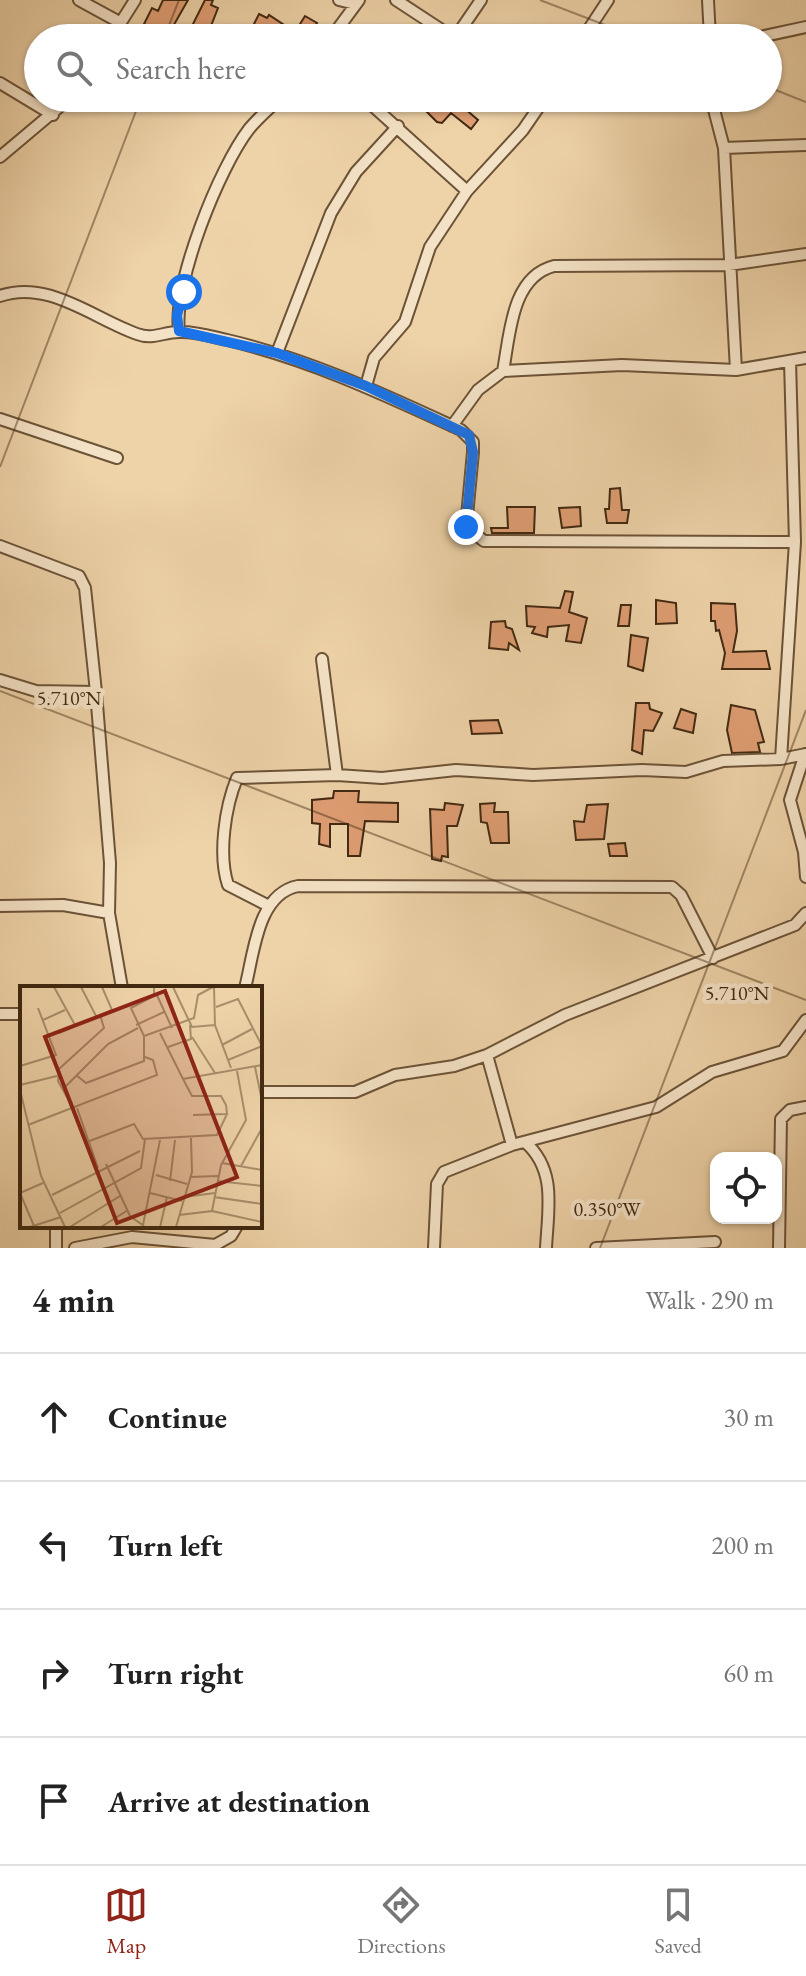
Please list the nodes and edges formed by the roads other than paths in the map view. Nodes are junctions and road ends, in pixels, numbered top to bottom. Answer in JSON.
{"nodes":[{"id":1,"x":79,"y":0,"type":"edge"},
{"id":2,"x":135,"y":0,"type":"edge"},
{"id":3,"x":339,"y":0,"type":"edge"},
{"id":4,"x":396,"y":0,"type":"edge"},
{"id":5,"x":481,"y":0,"type":"edge"},
{"id":6,"x":608,"y":0,"type":"edge"},
{"id":7,"x":708,"y":0,"type":"edge"},
{"id":8,"x":357,"y":2,"type":"edge"},
{"id":9,"x":121,"y":23,"type":"joint"},
{"id":10,"x":341,"y":24,"type":"edge"},
{"id":11,"x":433,"y":24,"type":"edge"},
{"id":12,"x":465,"y":24,"type":"edge"},
{"id":13,"x":592,"y":24,"type":"edge"},
{"id":14,"x":709,"y":24,"type":"edge"},
{"id":15,"x":806,"y":27,"type":"edge"},
{"id":16,"x":782,"y":32,"type":"edge"},
{"id":17,"x":0,"y":83,"type":"edge"},
{"id":18,"x":24,"y":97,"type":"edge"},
{"id":19,"x":48,"y":112,"type":"edge"},
{"id":20,"x":56,"y":112,"type":"edge"},
{"id":21,"x":266,"y":112,"type":"edge"},
{"id":22,"x":381,"y":112,"type":"edge"},
{"id":23,"x":535,"y":112,"type":"edge"},
{"id":24,"x":715,"y":112,"type":"edge"},
{"id":25,"x":53,"y":115,"type":"junction"},
{"id":26,"x":398,"y":126,"type":"junction"},
{"id":27,"x":806,"y":145,"type":"edge"},
{"id":28,"x":724,"y":148,"type":"junction"},
{"id":29,"x":0,"y":157,"type":"edge"},
{"id":30,"x":467,"y":191,"type":"junction"},
{"id":31,"x":806,"y":254,"type":"edge"},
{"id":32,"x":729,"y":265,"type":"junction"},
{"id":33,"x":0,"y":296,"type":"edge"},
{"id":34,"x":179,"y":331,"type":"junction"},
{"id":35,"x":277,"y":353,"type":"junction"},
{"id":36,"x":806,"y":358,"type":"edge"},
{"id":37,"x":790,"y":361,"type":"junction"},
{"id":38,"x":736,"y":370,"type":"junction"},
{"id":39,"x":503,"y":371,"type":"junction"},
{"id":40,"x":366,"y":386,"type":"junction"},
{"id":41,"x":0,"y":419,"type":"edge"},
{"id":42,"x":452,"y":426,"type":"junction"},
{"id":43,"x":117,"y":458,"type":"dead end"},
{"id":44,"x":795,"y":542,"type":"junction"},
{"id":45,"x":0,"y":546,"type":"edge"},
{"id":46,"x":322,"y":659,"type":"dead end"},
{"id":47,"x":0,"y":680,"type":"edge"},
{"id":48,"x":96,"y":692,"type":"junction"},
{"id":49,"x":806,"y":754,"type":"edge"},
{"id":50,"x":781,"y":759,"type":"junction"},
{"id":51,"x":337,"y":775,"type":"junction"},
{"id":52,"x":806,"y":877,"type":"edge"},
{"id":53,"x":0,"y":906,"type":"edge"},
{"id":54,"x":269,"y":906,"type":"junction"},
{"id":55,"x":109,"y":913,"type":"junction"},
{"id":56,"x":806,"y":913,"type":"edge"},
{"id":57,"x":713,"y":958,"type":"junction"},
{"id":58,"x":122,"y":986,"type":"edge"},
{"id":59,"x":246,"y":986,"type":"edge"},
{"id":60,"x":806,"y":1020,"type":"edge"},
{"id":61,"x":487,"y":1055,"type":"junction"},
{"id":62,"x":262,"y":1092,"type":"edge"},
{"id":63,"x":806,"y":1107,"type":"edge"},
{"id":64,"x":525,"y":1142,"type":"junction"},
{"id":65,"x":512,"y":1145,"type":"junction"},
{"id":66,"x":236,"y":1228,"type":"edge"},
{"id":67,"x":715,"y":1242,"type":"dead end"},
{"id":68,"x":185,"y":1244,"type":"edge"},
{"id":69,"x":641,"y":1247,"type":"edge"},
{"id":70,"x":75,"y":1248,"type":"edge"},
{"id":71,"x":434,"y":1248,"type":"edge"},
{"id":72,"x":546,"y":1248,"type":"edge"},
{"id":73,"x":596,"y":1248,"type":"edge"},
{"id":74,"x":603,"y":1248,"type":"edge"},
{"id":75,"x":779,"y":1248,"type":"edge"}],
"edges":[{"from":1,"to":9,"type":"street"},
{"from":2,"to":9,"type":"street"},
{"from":3,"to":8,"type":"street"},
{"from":4,"to":11,"type":"street"},
{"from":5,"to":12,"type":"street"},
{"from":6,"to":13,"type":"street"},
{"from":7,"to":14,"type":"street"},
{"from":8,"to":10,"type":"street"},
{"from":15,"to":16,"type":"street"},
{"from":17,"to":18,"type":"street"},
{"from":19,"to":25,"type":"street"},
{"from":20,"to":25,"type":"street"},
{"from":21,"to":34,"type":"street"},
{"from":22,"to":26,"type":"street"},
{"from":23,"to":30,"type":"street"},
{"from":24,"to":28,"type":"street"},
{"from":25,"to":29,"type":"street"},
{"from":26,"to":30,"type":"street"},
{"from":26,"to":35,"type":"street"},
{"from":27,"to":28,"type":"street"},
{"from":28,"to":32,"type":"street"},
{"from":30,"to":40,"type":"street"},
{"from":31,"to":32,"type":"street"},
{"from":32,"to":38,"type":"street"},
{"from":32,"to":39,"type":"street"},
{"from":33,"to":34,"type":"street"},
{"from":34,"to":35,"type":"street"},
{"from":35,"to":40,"type":"street"},
{"from":36,"to":37,"type":"street"},
{"from":37,"to":38,"type":"street"},
{"from":37,"to":44,"type":"street"},
{"from":38,"to":39,"type":"street"},
{"from":39,"to":42,"type":"street"},
{"from":40,"to":42,"type":"street"},
{"from":41,"to":43,"type":"street"},
{"from":42,"to":44,"type":"street"},
{"from":44,"to":50,"type":"street"},
{"from":45,"to":48,"type":"street"},
{"from":46,"to":51,"type":"street"},
{"from":47,"to":48,"type":"street"},
{"from":48,"to":55,"type":"street"},
{"from":49,"to":50,"type":"street"},
{"from":49,"to":52,"type":"street"},
{"from":50,"to":51,"type":"street"},
{"from":51,"to":54,"type":"street"},
{"from":53,"to":55,"type":"street"},
{"from":54,"to":57,"type":"street"},
{"from":54,"to":59,"type":"street"},
{"from":55,"to":58,"type":"street"},
{"from":56,"to":57,"type":"street"},
{"from":57,"to":61,"type":"street"},
{"from":60,"to":64,"type":"street"},
{"from":61,"to":62,"type":"street"},
{"from":61,"to":65,"type":"street"},
{"from":63,"to":75,"type":"street"},
{"from":64,"to":65,"type":"street"},
{"from":64,"to":72,"type":"street"},
{"from":65,"to":71,"type":"street"},
{"from":66,"to":68,"type":"street"},
{"from":67,"to":69,"type":"street"},
{"from":68,"to":70,"type":"street"},
{"from":69,"to":74,"type":"street"},
{"from":73,"to":74,"type":"street"}]}
